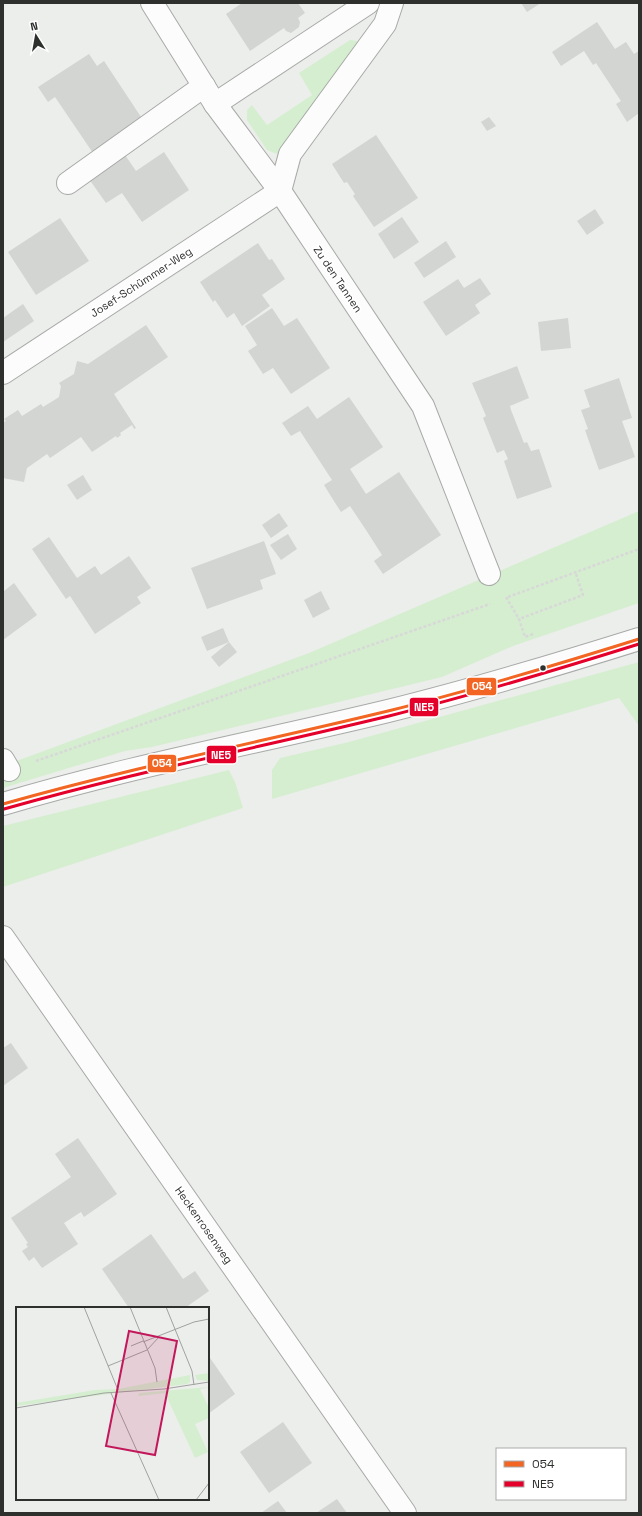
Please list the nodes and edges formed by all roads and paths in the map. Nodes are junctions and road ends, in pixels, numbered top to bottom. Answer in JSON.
{"nodes":[{"id":1,"x":152,"y":3,"type":"edge"},
{"id":2,"x":368,"y":3,"type":"edge"},
{"id":3,"x":392,"y":3,"type":"edge"},
{"id":4,"x":210,"y":95,"type":"junction"},
{"id":5,"x":68,"y":183,"type":"dead end"},
{"id":6,"x":280,"y":191,"type":"junction"},
{"id":7,"x":3,"y":373,"type":"edge"},
{"id":8,"x":639,"y":549,"type":"edge"},
{"id":9,"x":489,"y":574,"type":"dead end"},
{"id":10,"x":576,"y":574,"type":"junction"},
{"id":11,"x":507,"y":598,"type":"junction"},
{"id":12,"x":500,"y":600,"type":"dead end"},
{"id":13,"x":492,"y":603,"type":"dead end"},
{"id":14,"x":519,"y":618,"type":"junction"},
{"id":15,"x":533,"y":634,"type":"dead end"},
{"id":16,"x":639,"y":639,"type":"edge"},
{"id":17,"x":6,"y":765,"type":"edge"},
{"id":18,"x":3,"y":804,"type":"edge"},
{"id":19,"x":3,"y":937,"type":"edge"},
{"id":20,"x":405,"y":1513,"type":"edge"}],
"edges":[{"from":1,"to":4,"type":"street","name":"Zu den Tannen"},
{"from":2,"to":4,"type":"street"},
{"from":3,"to":6,"type":"street"},
{"from":4,"to":5,"type":"street"},
{"from":4,"to":6,"type":"street","name":"Zu den Tannen"},
{"from":6,"to":7,"type":"street","name":"Josef-Schümmer-Weg"},
{"from":6,"to":9,"type":"street","name":"Zu den Tannen"},
{"from":8,"to":10,"type":"path"},
{"from":10,"to":11,"type":"path"},
{"from":10,"to":14,"type":"path"},
{"from":11,"to":12,"type":"path"},
{"from":11,"to":14,"type":"path"},
{"from":13,"to":17,"type":"path"},
{"from":14,"to":15,"type":"path"},
{"from":16,"to":18,"type":"street"},
{"from":19,"to":20,"type":"street","name":"Heckenrosenweg"}]}
